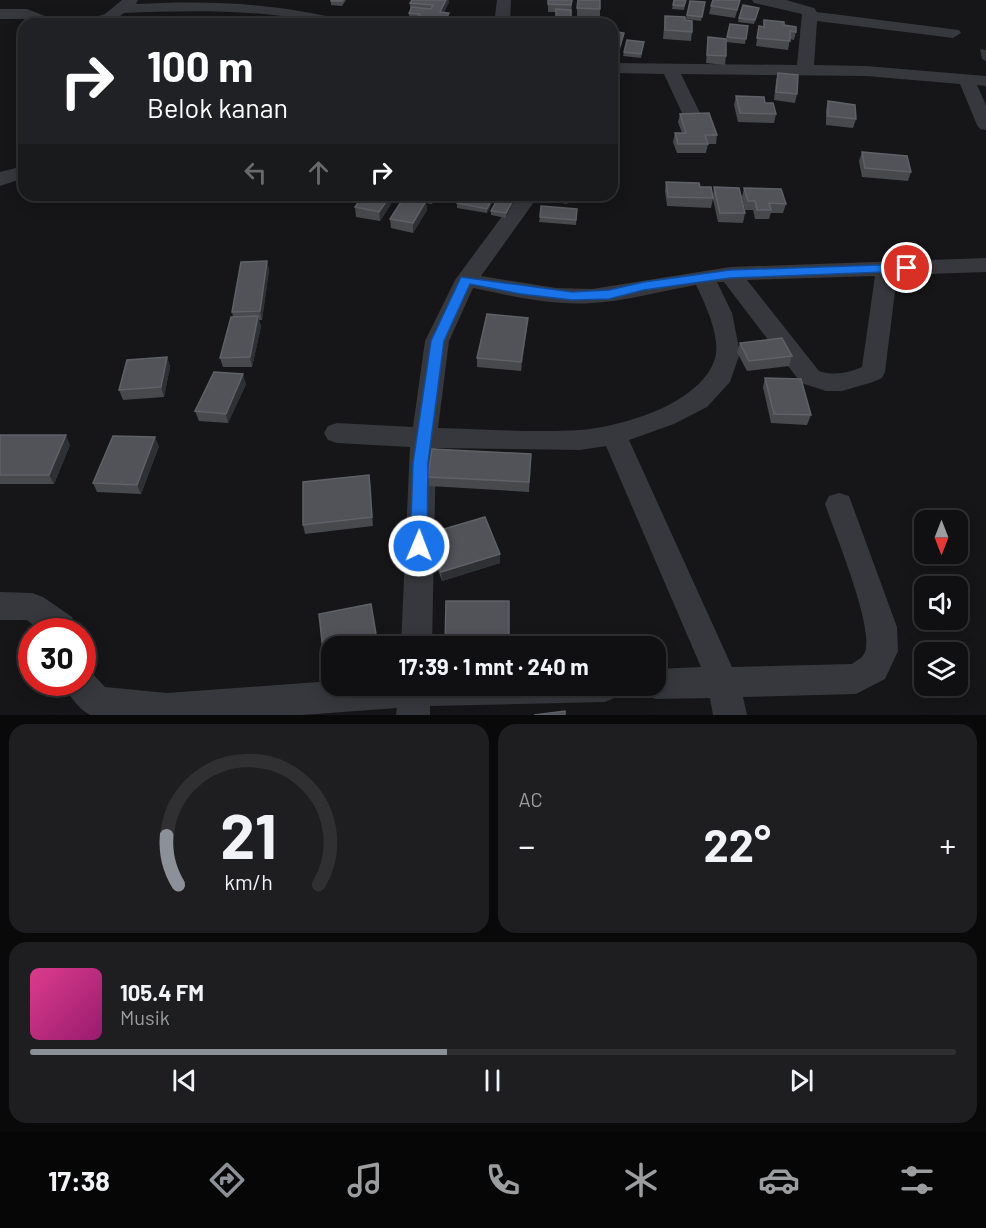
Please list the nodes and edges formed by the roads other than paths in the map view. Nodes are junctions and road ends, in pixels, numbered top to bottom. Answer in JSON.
{"nodes":[{"id":1,"x":504,"y":0,"type":"edge"},
{"id":2,"x":759,"y":0,"type":"edge"},
{"id":3,"x":125,"y":4,"type":"edge"},
{"id":4,"x":302,"y":7,"type":"edge"},
{"id":5,"x":0,"y":14,"type":"edge"},
{"id":6,"x":810,"y":16,"type":"junction"},
{"id":7,"x":37,"y":18,"type":"edge"},
{"id":8,"x":107,"y":18,"type":"edge"},
{"id":9,"x":328,"y":18,"type":"edge"},
{"id":10,"x":502,"y":18,"type":"edge"},
{"id":11,"x":953,"y":33,"type":"dead end"},
{"id":12,"x":618,"y":68,"type":"edge"},
{"id":13,"x":670,"y":68,"type":"junction"},
{"id":14,"x":805,"y":69,"type":"junction"},
{"id":15,"x":966,"y":79,"type":"junction"},
{"id":16,"x":986,"y":81,"type":"edge"},
{"id":17,"x":692,"y":115,"type":"edge"},
{"id":18,"x":986,"y":125,"type":"edge"},
{"id":19,"x":18,"y":173,"type":"edge"},
{"id":20,"x":0,"y":180,"type":"edge"},
{"id":21,"x":525,"y":201,"type":"edge"},
{"id":22,"x":986,"y":265,"type":"edge"},
{"id":23,"x":887,"y":269,"type":"junction"},
{"id":24,"x":730,"y":274,"type":"junction"},
{"id":25,"x":703,"y":277,"type":"junction"},
{"id":26,"x":466,"y":280,"type":"junction"},
{"id":27,"x":337,"y":433,"type":"dead end"},
{"id":28,"x":614,"y":435,"type":"junction"},
{"id":29,"x":424,"y":438,"type":"junction"},
{"id":30,"x":839,"y":504,"type":"dead end"},
{"id":31,"x":0,"y":606,"type":"edge"},
{"id":32,"x":48,"y":618,"type":"edge"},
{"id":33,"x":416,"y":636,"type":"edge"},
{"id":34,"x":723,"y":682,"type":"junction"},
{"id":35,"x":666,"y":684,"type":"edge"},
{"id":36,"x":92,"y":696,"type":"edge"},
{"id":37,"x":431,"y":696,"type":"edge"},
{"id":38,"x":414,"y":697,"type":"edge"},
{"id":39,"x":730,"y":715,"type":"edge"}],
"edges":[{"from":1,"to":10,"type":"street"},
{"from":2,"to":6,"type":"street"},
{"from":3,"to":4,"type":"street"},
{"from":3,"to":8,"type":"street"},
{"from":4,"to":9,"type":"street"},
{"from":5,"to":7,"type":"street"},
{"from":6,"to":11,"type":"street"},
{"from":6,"to":14,"type":"street"},
{"from":12,"to":13,"type":"street"},
{"from":13,"to":14,"type":"street"},
{"from":13,"to":17,"type":"street"},
{"from":14,"to":15,"type":"street"},
{"from":15,"to":16,"type":"street"},
{"from":15,"to":18,"type":"street"},
{"from":19,"to":20,"type":"street"},
{"from":21,"to":26,"type":"street"},
{"from":22,"to":23,"type":"street"},
{"from":23,"to":24,"type":"street"},
{"from":23,"to":24,"type":"street"},
{"from":24,"to":25,"type":"street"},
{"from":25,"to":26,"type":"street"},
{"from":25,"to":28,"type":"street"},
{"from":26,"to":29,"type":"street"},
{"from":27,"to":29,"type":"street"},
{"from":28,"to":29,"type":"street"},
{"from":28,"to":34,"type":"street"},
{"from":29,"to":33,"type":"street"},
{"from":30,"to":34,"type":"street"},
{"from":31,"to":32,"type":"street"},
{"from":34,"to":35,"type":"street"},
{"from":34,"to":39,"type":"street"},
{"from":36,"to":38,"type":"street"},
{"from":37,"to":38,"type":"street"}]}
